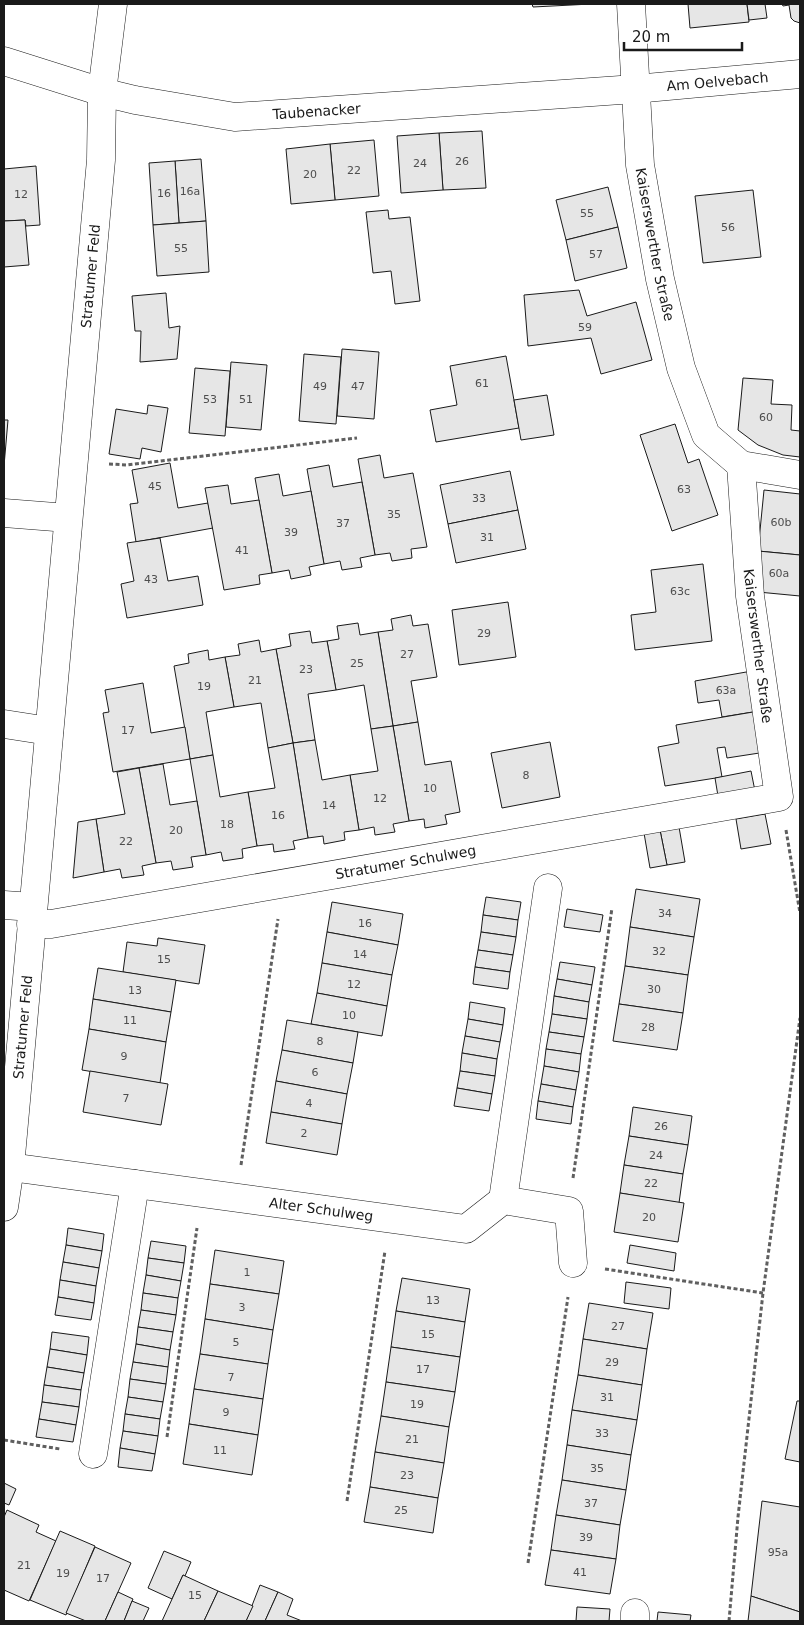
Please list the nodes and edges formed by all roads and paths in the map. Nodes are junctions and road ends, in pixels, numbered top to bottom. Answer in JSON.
{"nodes":[{"id":1,"x":113,"y":4,"type":"edge"},
{"id":2,"x":631,"y":4,"type":"edge"},
{"id":3,"x":4,"y":61,"type":"edge"},
{"id":4,"x":800,"y":74,"type":"edge"},
{"id":5,"x":635,"y":89,"type":"junction"},
{"id":6,"x":102,"y":92,"type":"junction"},
{"id":7,"x":357,"y":438,"type":"dead end"},
{"id":8,"x":73,"y":461,"type":"junction"},
{"id":9,"x":741,"y":465,"type":"junction"},
{"id":10,"x":800,"y":475,"type":"edge"},
{"id":11,"x":4,"y":513,"type":"edge"},
{"id":12,"x":68,"y":518,"type":"junction"},
{"id":13,"x":4,"y":724,"type":"edge"},
{"id":14,"x":49,"y":731,"type":"junction"},
{"id":15,"x":779,"y":797,"type":"junction"},
{"id":16,"x":548,"y":888,"type":"dead end"},
{"id":17,"x":799,"y":891,"type":"edge"},
{"id":18,"x":4,"y":905,"type":"edge"},
{"id":19,"x":612,"y":908,"type":"dead end"},
{"id":20,"x":279,"y":912,"type":"dead end"},
{"id":21,"x":800,"y":913,"type":"edge"},
{"id":22,"x":32,"y":915,"type":"junction"},
{"id":23,"x":800,"y":1018,"type":"edge"},
{"id":24,"x":10,"y":1167,"type":"junction"},
{"id":25,"x":135,"y":1184,"type":"junction"},
{"id":26,"x":202,"y":1193,"type":"junction"},
{"id":27,"x":236,"y":1198,"type":"junction"},
{"id":28,"x":503,"y":1200,"type":"junction"},
{"id":29,"x":4,"y":1207,"type":"edge"},
{"id":30,"x":569,"y":1210,"type":"junction"},
{"id":31,"x":390,"y":1218,"type":"junction"},
{"id":32,"x":573,"y":1263,"type":"junction"},
{"id":33,"x":762,"y":1294,"type":"junction"},
{"id":34,"x":167,"y":1436,"type":"dead end"},
{"id":35,"x":4,"y":1440,"type":"edge"},
{"id":36,"x":92,"y":1454,"type":"joint"},
{"id":37,"x":347,"y":1501,"type":"dead end"},
{"id":38,"x":528,"y":1563,"type":"dead end"},
{"id":39,"x":729,"y":1621,"type":"edge"}],
"edges":[{"from":1,"to":6,"type":"street","name":"Stratumer Feld"},
{"from":2,"to":5,"type":"street","name":"Kaiserswerther Straße"},
{"from":3,"to":6,"type":"street","name":"Taubenacker"},
{"from":4,"to":5,"type":"street","name":"Am Oelvebach"},
{"from":5,"to":6,"type":"street","name":"Taubenacker"},
{"from":5,"to":9,"type":"street","name":"Kaiserswerther Straße"},
{"from":6,"to":8,"type":"street","name":"Stratumer Feld"},
{"from":7,"to":8,"type":"path"},
{"from":8,"to":12,"type":"street","name":"Stratumer Feld"},
{"from":9,"to":10,"type":"street"},
{"from":9,"to":15,"type":"street","name":"Kaiserswerther Straße"},
{"from":11,"to":12,"type":"street"},
{"from":12,"to":14,"type":"street","name":"Stratumer Feld"},
{"from":13,"to":14,"type":"street"},
{"from":14,"to":22,"type":"street","name":"Stratumer Feld"},
{"from":15,"to":17,"type":"path"},
{"from":15,"to":22,"type":"street","name":"Stratumer Schulweg"},
{"from":16,"to":28,"type":"street"},
{"from":17,"to":21,"type":"path"},
{"from":18,"to":22,"type":"street"},
{"from":19,"to":30,"type":"path"},
{"from":20,"to":27,"type":"path"},
{"from":22,"to":24,"type":"street","name":"Stratumer Feld"},
{"from":23,"to":33,"type":"path"},
{"from":24,"to":25,"type":"street","name":"Alter Schulweg"},
{"from":24,"to":29,"type":"street","name":"Stratumer Feld"},
{"from":25,"to":26,"type":"street","name":"Alter Schulweg"},
{"from":25,"to":36,"type":"street"},
{"from":26,"to":27,"type":"street","name":"Alter Schulweg"},
{"from":26,"to":34,"type":"path"},
{"from":27,"to":31,"type":"street","name":"Alter Schulweg"},
{"from":28,"to":30,"type":"street"},
{"from":28,"to":31,"type":"street","name":"Alter Schulweg"},
{"from":30,"to":32,"type":"street"},
{"from":31,"to":37,"type":"path"},
{"from":32,"to":33,"type":"path"},
{"from":32,"to":38,"type":"path"},
{"from":33,"to":39,"type":"path"},
{"from":35,"to":36,"type":"path"}]}
